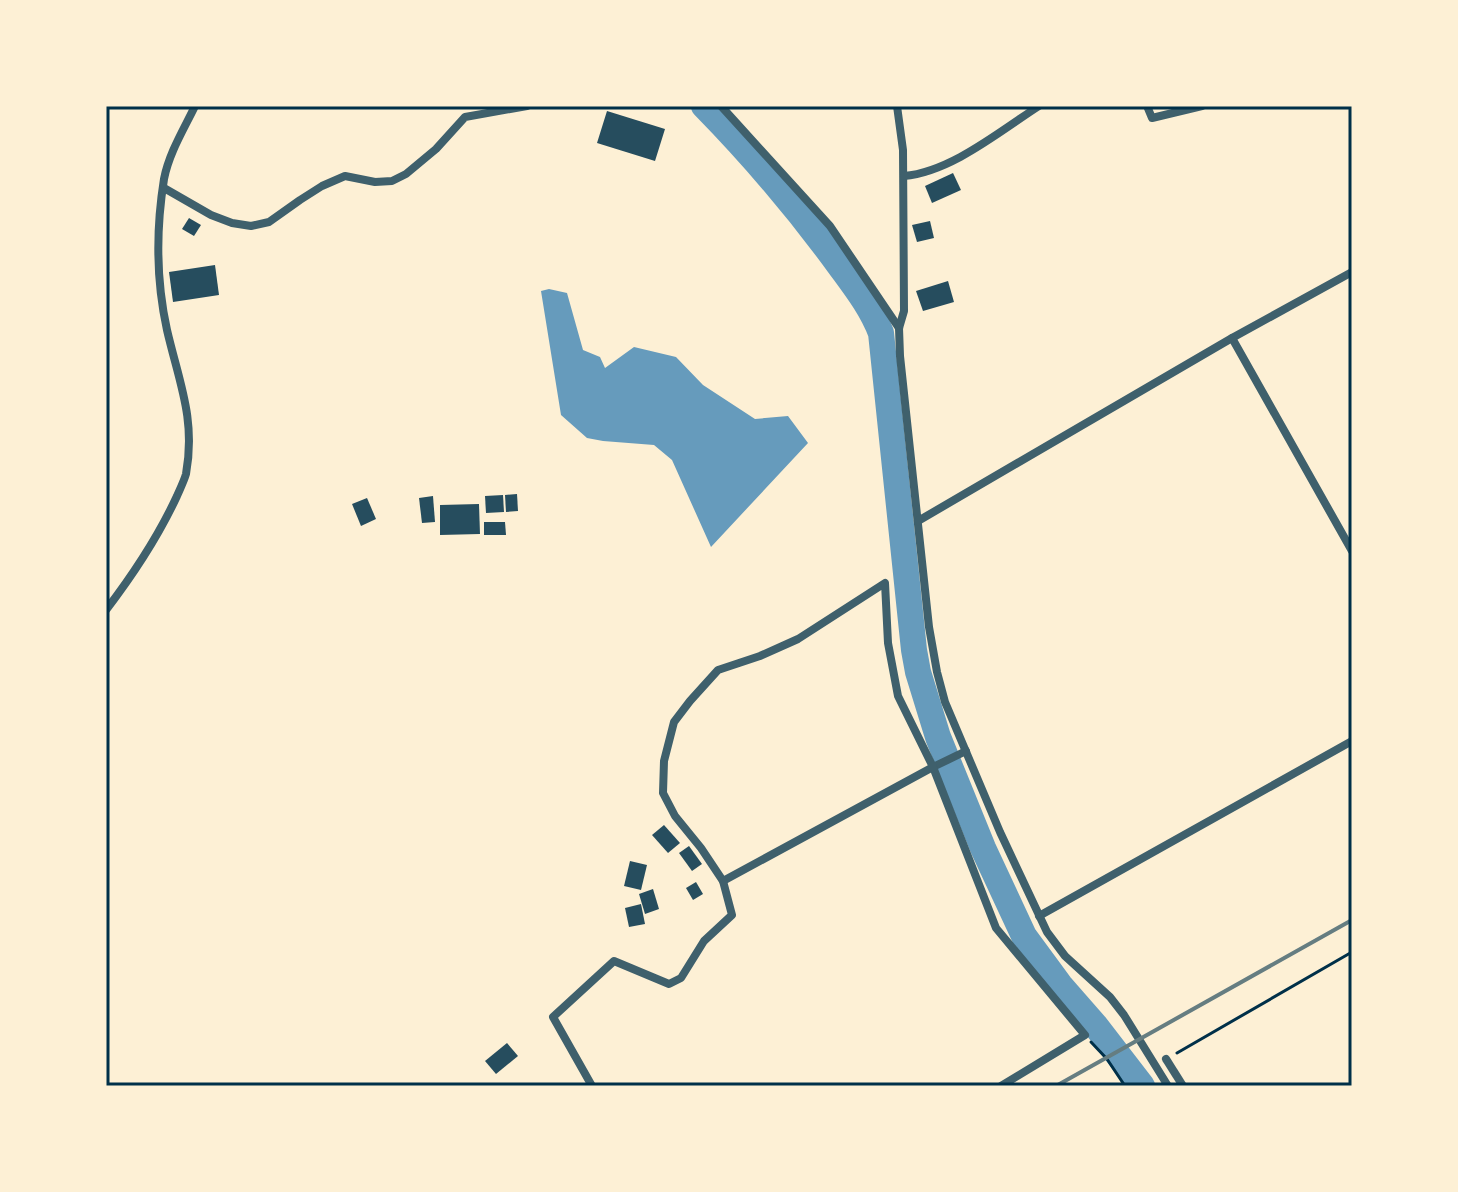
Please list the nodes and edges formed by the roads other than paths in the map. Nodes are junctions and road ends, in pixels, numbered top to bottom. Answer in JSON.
{"nodes":[{"id":1,"x":195,"y":106,"type":"edge"},
{"id":2,"x":527,"y":106,"type":"edge"},
{"id":3,"x":721,"y":106,"type":"edge"},
{"id":4,"x":897,"y":106,"type":"edge"},
{"id":5,"x":1039,"y":106,"type":"edge"},
{"id":6,"x":1147,"y":106,"type":"edge"},
{"id":7,"x":1202,"y":106,"type":"edge"},
{"id":8,"x":904,"y":176,"type":"junction"},
{"id":9,"x":164,"y":188,"type":"junction"},
{"id":10,"x":1352,"y":272,"type":"edge"},
{"id":11,"x":899,"y":328,"type":"junction"},
{"id":12,"x":1232,"y":338,"type":"junction"},
{"id":13,"x":918,"y":521,"type":"junction"},
{"id":14,"x":1352,"y":551,"type":"edge"},
{"id":15,"x":106,"y":610,"type":"edge"},
{"id":16,"x":1352,"y":741,"type":"edge"},
{"id":17,"x":961,"y":753,"type":"junction"},
{"id":18,"x":935,"y":766,"type":"junction"},
{"id":19,"x":723,"y":881,"type":"junction"},
{"id":20,"x":1039,"y":916,"type":"junction"},
{"id":21,"x":1166,"y":1059,"type":"road end"},
{"id":22,"x":592,"y":1086,"type":"edge"},
{"id":23,"x":1001,"y":1086,"type":"edge"},
{"id":24,"x":1168,"y":1086,"type":"edge"},
{"id":25,"x":1183,"y":1086,"type":"edge"}],
"edges":[{"from":1,"to":9,"type":"street"},
{"from":2,"to":9,"type":"street"},
{"from":3,"to":11,"type":"street"},
{"from":4,"to":8,"type":"street"},
{"from":5,"to":8,"type":"street"},
{"from":6,"to":7,"type":"street"},
{"from":8,"to":11,"type":"street"},
{"from":9,"to":15,"type":"street"},
{"from":10,"to":12,"type":"street"},
{"from":11,"to":13,"type":"street"},
{"from":12,"to":13,"type":"street"},
{"from":12,"to":14,"type":"street"},
{"from":13,"to":17,"type":"street"},
{"from":16,"to":20,"type":"street"},
{"from":17,"to":18,"type":"street"},
{"from":17,"to":20,"type":"street"},
{"from":18,"to":19,"type":"street"},
{"from":18,"to":19,"type":"street"},
{"from":18,"to":23,"type":"street"},
{"from":19,"to":22,"type":"street"},
{"from":20,"to":24,"type":"street"},
{"from":21,"to":25,"type":"street"}]}
